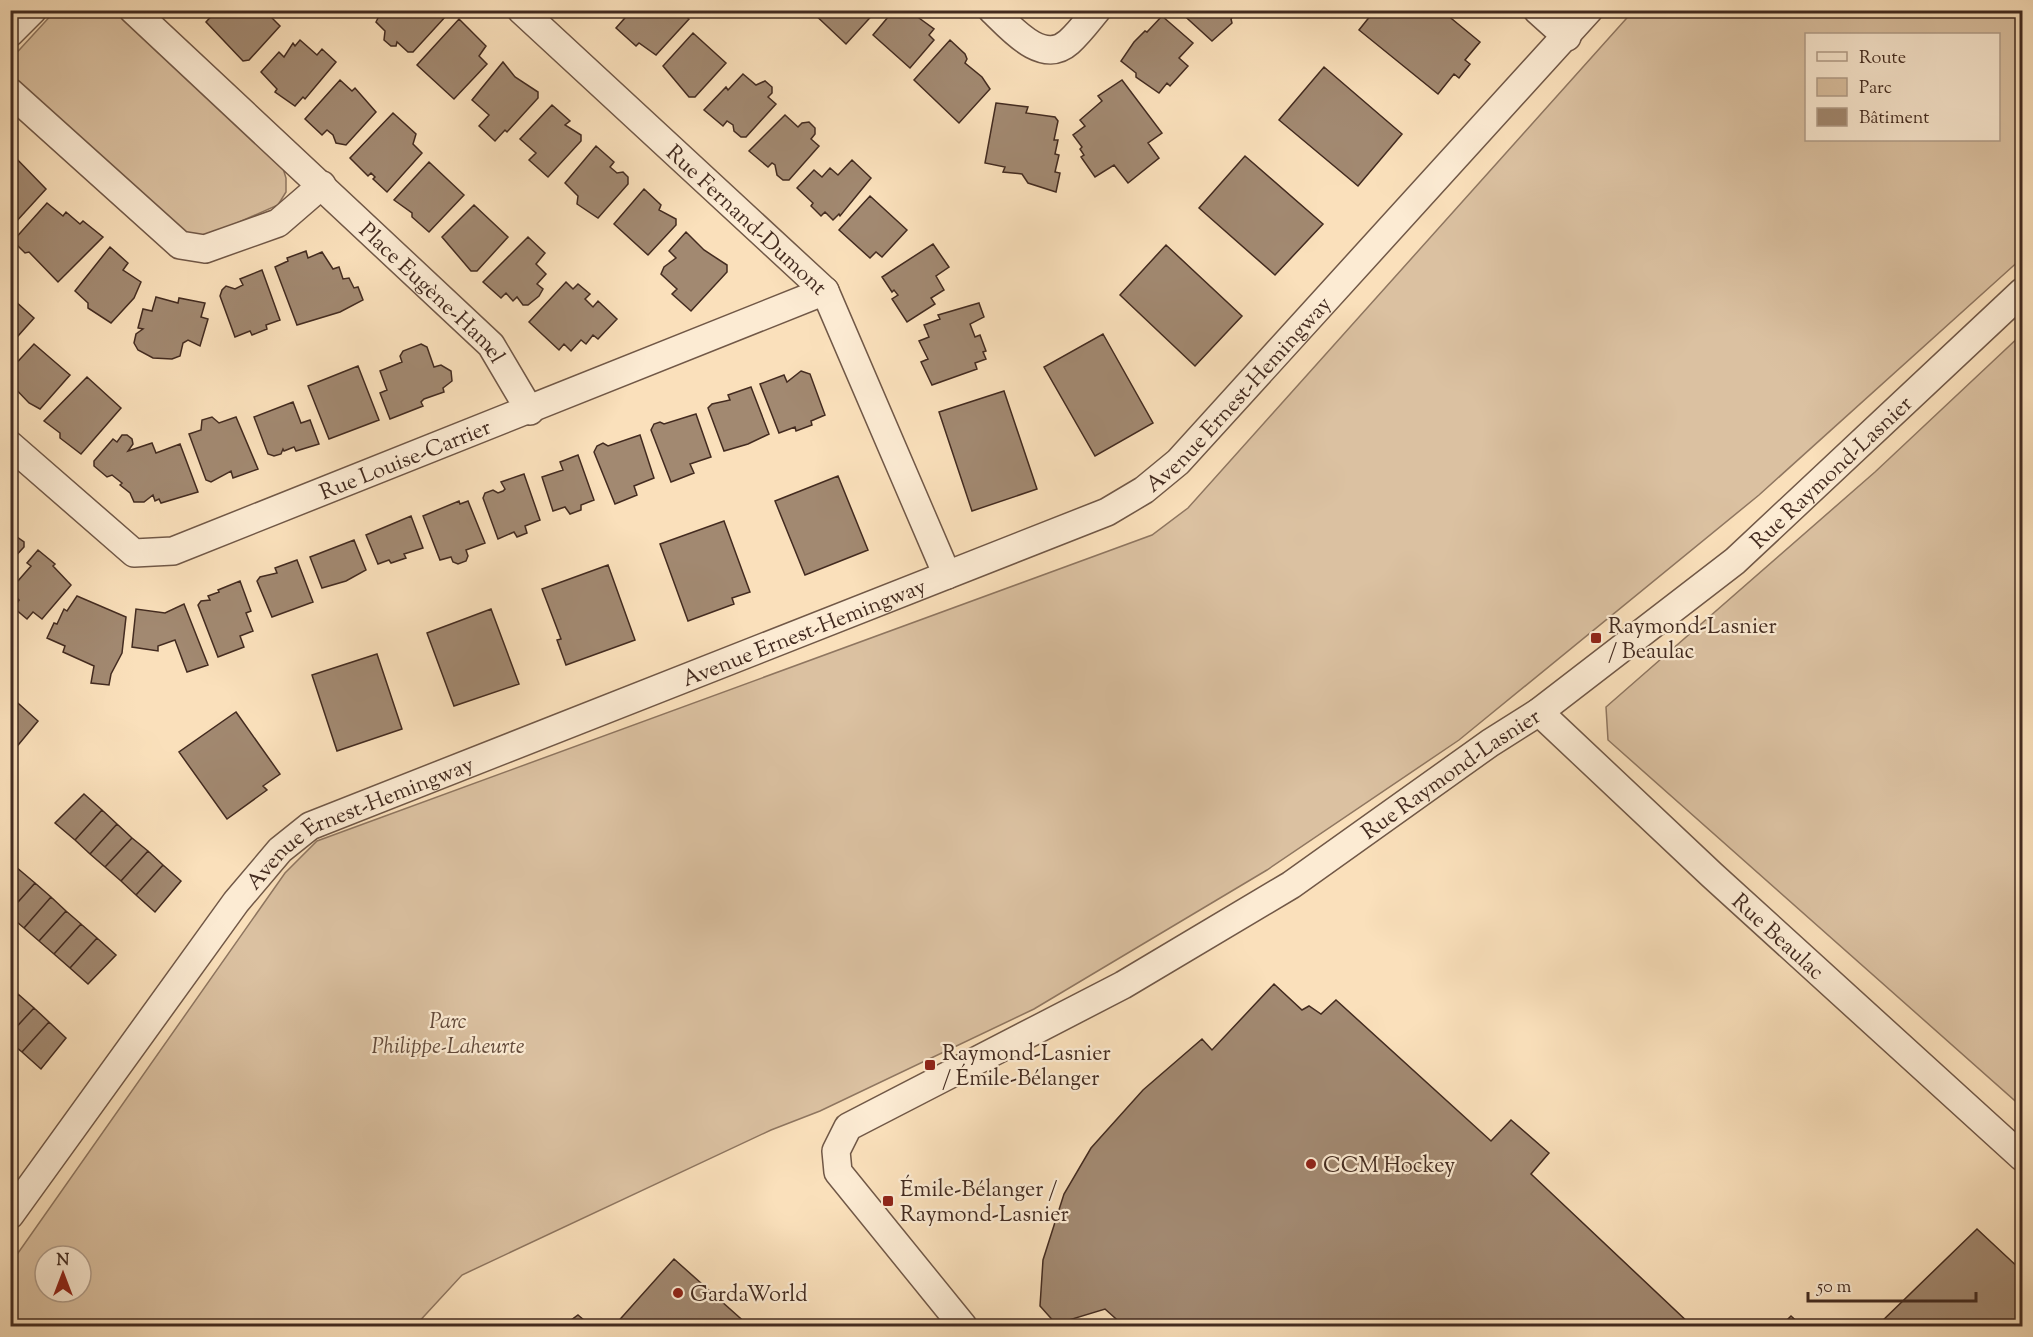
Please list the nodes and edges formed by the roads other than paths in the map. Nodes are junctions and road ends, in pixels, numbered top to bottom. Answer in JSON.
{"nodes":[{"id":1,"x":33,"y":10,"type":"edge"},
{"id":2,"x":133,"y":10,"type":"edge"},
{"id":3,"x":521,"y":10,"type":"edge"},
{"id":4,"x":992,"y":10,"type":"edge"},
{"id":5,"x":1096,"y":10,"type":"edge"},
{"id":6,"x":1537,"y":10,"type":"edge"},
{"id":7,"x":1589,"y":10,"type":"edge"},
{"id":8,"x":10,"y":33,"type":"edge"},
{"id":9,"x":1567,"y":37,"type":"junction"},
{"id":10,"x":10,"y":92,"type":"edge"},
{"id":11,"x":322,"y":185,"type":"junction"},
{"id":12,"x":825,"y":291,"type":"junction"},
{"id":13,"x":2022,"y":292,"type":"edge"},
{"id":14,"x":530,"y":411,"type":"junction"},
{"id":15,"x":10,"y":445,"type":"edge"},
{"id":16,"x":947,"y":574,"type":"junction"},
{"id":17,"x":1539,"y":712,"type":"junction"},
{"id":18,"x":2022,"y":1157,"type":"edge"},
{"id":19,"x":10,"y":1215,"type":"edge"},
{"id":20,"x":963,"y":1326,"type":"edge"}],
"edges":[{"from":1,"to":8,"type":"street"},
{"from":2,"to":11,"type":"street","name":"Place Eugène-Hamel"},
{"from":3,"to":12,"type":"street","name":"Rue Fernand-Dumont"},
{"from":4,"to":5,"type":"street"},
{"from":6,"to":9,"type":"street"},
{"from":7,"to":9,"type":"street","name":"Avenue Ernest-Hemingway"},
{"from":9,"to":16,"type":"street","name":"Avenue Ernest-Hemingway"},
{"from":10,"to":11,"type":"street"},
{"from":11,"to":14,"type":"street","name":"Place Eugène-Hamel"},
{"from":12,"to":14,"type":"street","name":"Rue Louise-Carrier"},
{"from":12,"to":16,"type":"street","name":"Rue Fernand-Dumont"},
{"from":13,"to":17,"type":"street","name":"Rue Raymond-Lasnier"},
{"from":14,"to":15,"type":"street","name":"Rue Louise-Carrier"},
{"from":16,"to":19,"type":"street","name":"Avenue Ernest-Hemingway"},
{"from":17,"to":18,"type":"street","name":"Rue Beaulac"},
{"from":17,"to":20,"type":"street","name":"Rue Raymond-Lasnier"}]}
